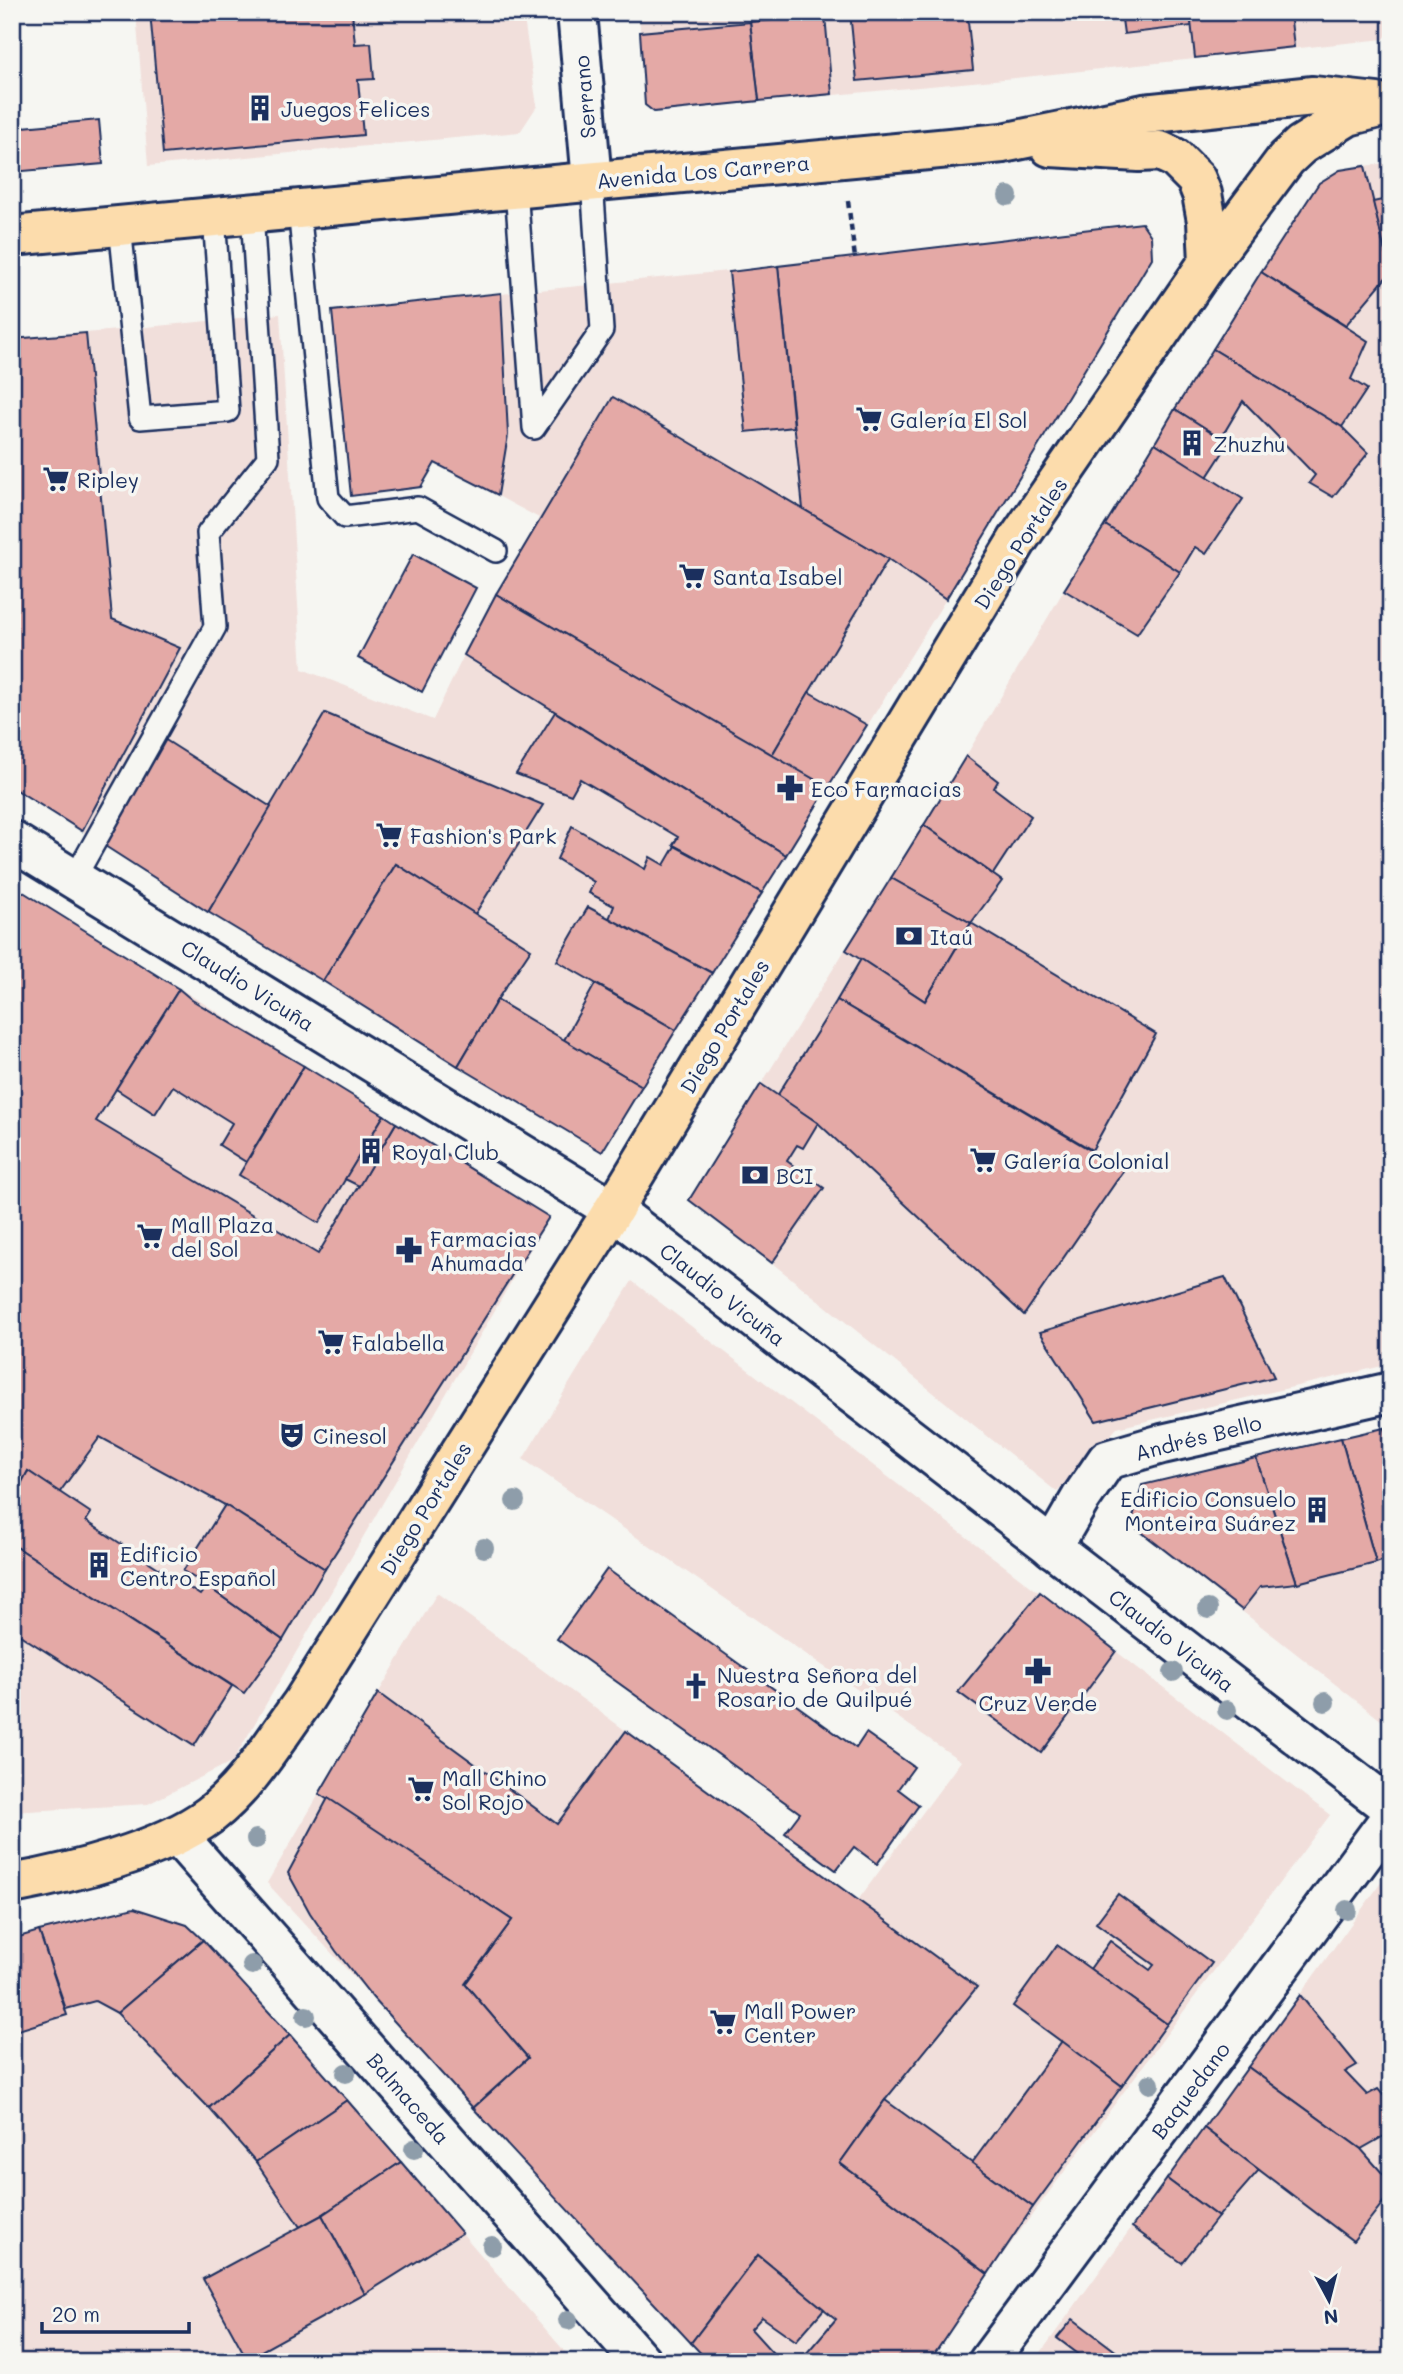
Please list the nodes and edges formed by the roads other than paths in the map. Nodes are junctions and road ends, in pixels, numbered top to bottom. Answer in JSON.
{"nodes":[{"id":1,"x":577,"y":12,"type":"edge"},
{"id":2,"x":1390,"y":105,"type":"edge"},
{"id":3,"x":1003,"y":143,"type":"junction"},
{"id":4,"x":592,"y":181,"type":"junction"},
{"id":5,"x":516,"y":189,"type":"junction"},
{"id":6,"x":299,"y":209,"type":"junction"},
{"id":7,"x":252,"y":213,"type":"junction"},
{"id":8,"x":214,"y":217,"type":"junction"},
{"id":9,"x":120,"y":226,"type":"junction"},
{"id":10,"x":12,"y":236,"type":"edge"},
{"id":11,"x":1209,"y":262,"type":"junction"},
{"id":12,"x":496,"y":551,"type":"dead end"},
{"id":13,"x":12,"y":841,"type":"edge"},
{"id":14,"x":74,"y":879,"type":"junction"},
{"id":15,"x":613,"y":1210,"type":"junction"},
{"id":16,"x":1391,"y":1392,"type":"edge"},
{"id":17,"x":1052,"y":1548,"type":"junction"},
{"id":18,"x":1391,"y":1808,"type":"edge"},
{"id":19,"x":1391,"y":1817,"type":"edge"},
{"id":20,"x":177,"y":1835,"type":"junction"},
{"id":21,"x":12,"y":1884,"type":"edge"},
{"id":22,"x":642,"y":2362,"type":"edge"},
{"id":23,"x":988,"y":2362,"type":"edge"}],
"edges":[{"from":1,"to":4,"type":"street","name":"Serrano"},
{"from":2,"to":3,"type":"main road","name":"Avenida Los Carrera"},
{"from":2,"to":11,"type":"main road","name":"Diego Portales"},
{"from":3,"to":4,"type":"main road","name":"Avenida Los Carrera"},
{"from":3,"to":11,"type":"main road"},
{"from":4,"to":5,"type":"main road","name":"Avenida Los Carrera"},
{"from":4,"to":5,"type":"lane"},
{"from":5,"to":6,"type":"main road","name":"Avenida Los Carrera"},
{"from":6,"to":7,"type":"main road","name":"Avenida Los Carrera"},
{"from":6,"to":12,"type":"lane"},
{"from":7,"to":8,"type":"main road","name":"Avenida Los Carrera"},
{"from":7,"to":14,"type":"lane"},
{"from":8,"to":9,"type":"main road","name":"Avenida Los Carrera"},
{"from":8,"to":9,"type":"lane"},
{"from":9,"to":10,"type":"main road","name":"Avenida Los Carrera"},
{"from":11,"to":15,"type":"main road","name":"Diego Portales"},
{"from":13,"to":14,"type":"street","name":"Claudio Vicuña"},
{"from":14,"to":15,"type":"street","name":"Claudio Vicuña"},
{"from":15,"to":17,"type":"street","name":"Claudio Vicuña"},
{"from":15,"to":20,"type":"main road","name":"Diego Portales"},
{"from":16,"to":17,"type":"street","name":"Andrés Bello"},
{"from":17,"to":18,"type":"street","name":"Claudio Vicuña"},
{"from":19,"to":23,"type":"street","name":"Baquedano"},
{"from":20,"to":21,"type":"main road","name":"Diego Portales"},
{"from":20,"to":22,"type":"street","name":"Balmaceda"}]}
